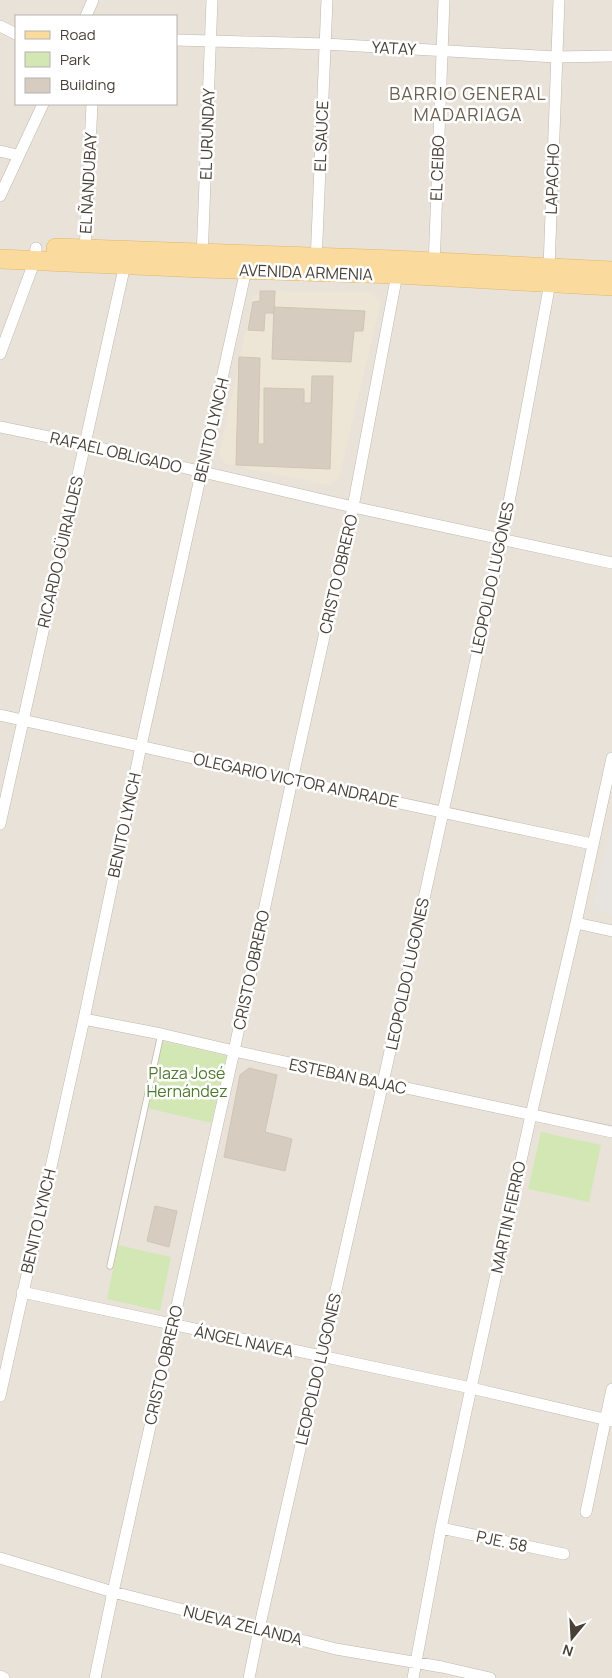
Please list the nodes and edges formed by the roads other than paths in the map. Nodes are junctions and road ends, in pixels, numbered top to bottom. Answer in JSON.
{"nodes":[{"id":1,"x":93,"y":0,"type":"edge"},
{"id":2,"x":212,"y":0,"type":"edge"},
{"id":3,"x":327,"y":0,"type":"edge"},
{"id":4,"x":444,"y":0,"type":"edge"},
{"id":5,"x":559,"y":0,"type":"edge"},
{"id":6,"x":86,"y":15,"type":"edge"},
{"id":7,"x":0,"y":26,"type":"edge"},
{"id":8,"x":15,"y":34,"type":"edge"},
{"id":9,"x":178,"y":40,"type":"edge"},
{"id":10,"x":210,"y":42,"type":"junction"},
{"id":11,"x":325,"y":44,"type":"junction"},
{"id":12,"x":442,"y":50,"type":"junction"},
{"id":13,"x":612,"y":56,"type":"edge"},
{"id":14,"x":556,"y":57,"type":"junction"},
{"id":15,"x":43,"y":105,"type":"edge"},
{"id":16,"x":92,"y":105,"type":"edge"},
{"id":17,"x":0,"y":151,"type":"edge"},
{"id":18,"x":18,"y":155,"type":"junction"},
{"id":19,"x":0,"y":196,"type":"edge"},
{"id":20,"x":0,"y":246,"type":"edge"},
{"id":21,"x":36,"y":254,"type":"junction"},
{"id":22,"x":86,"y":256,"type":"junction"},
{"id":23,"x":126,"y":258,"type":"junction"},
{"id":24,"x":0,"y":259,"type":"edge"},
{"id":25,"x":202,"y":261,"type":"junction"},
{"id":26,"x":247,"y":262,"type":"junction"},
{"id":27,"x":316,"y":265,"type":"junction"},
{"id":28,"x":396,"y":267,"type":"junction"},
{"id":29,"x":434,"y":269,"type":"junction"},
{"id":30,"x":612,"y":271,"type":"edge"},
{"id":31,"x":550,"y":275,"type":"junction"},
{"id":32,"x":612,"y":286,"type":"edge"},
{"id":33,"x":0,"y":354,"type":"edge"},
{"id":34,"x":0,"y":427,"type":"edge"},
{"id":35,"x":84,"y":444,"type":"junction"},
{"id":36,"x":202,"y":472,"type":"junction"},
{"id":37,"x":353,"y":507,"type":"junction"},
{"id":38,"x":501,"y":538,"type":"junction"},
{"id":39,"x":612,"y":563,"type":"edge"},
{"id":40,"x":0,"y":715,"type":"edge"},
{"id":41,"x":22,"y":720,"type":"junction"},
{"id":42,"x":141,"y":746,"type":"junction"},
{"id":43,"x":612,"y":758,"type":"edge"},
{"id":44,"x":292,"y":780,"type":"junction"},
{"id":45,"x":443,"y":812,"type":"junction"},
{"id":46,"x":0,"y":824,"type":"edge"},
{"id":47,"x":592,"y":844,"type":"junction"},
{"id":48,"x":576,"y":923,"type":"junction"},
{"id":49,"x":612,"y":931,"type":"edge"},
{"id":50,"x":84,"y":1019,"type":"junction"},
{"id":51,"x":162,"y":1034,"type":"junction"},
{"id":52,"x":234,"y":1051,"type":"junction"},
{"id":53,"x":384,"y":1084,"type":"junction"},
{"id":54,"x":531,"y":1115,"type":"junction"},
{"id":55,"x":612,"y":1132,"type":"edge"},
{"id":56,"x":110,"y":1266,"type":"dead end"},
{"id":57,"x":22,"y":1292,"type":"junction"},
{"id":58,"x":172,"y":1325,"type":"junction"},
{"id":59,"x":321,"y":1357,"type":"junction"},
{"id":60,"x":471,"y":1388,"type":"junction"},
{"id":61,"x":612,"y":1388,"type":"edge"},
{"id":62,"x":0,"y":1396,"type":"edge"},
{"id":63,"x":609,"y":1420,"type":"edge"},
{"id":64,"x":586,"y":1512,"type":"dead end"},
{"id":65,"x":441,"y":1528,"type":"junction"},
{"id":66,"x":564,"y":1554,"type":"dead end"},
{"id":67,"x":0,"y":1558,"type":"edge"},
{"id":68,"x":112,"y":1592,"type":"junction"},
{"id":69,"x":259,"y":1629,"type":"junction"},
{"id":70,"x":416,"y":1663,"type":"junction"},
{"id":71,"x":0,"y":1676,"type":"edge"},
{"id":72,"x":4,"y":1678,"type":"edge"},
{"id":73,"x":95,"y":1678,"type":"edge"},
{"id":74,"x":249,"y":1678,"type":"edge"},
{"id":75,"x":413,"y":1678,"type":"edge"},
{"id":76,"x":490,"y":1678,"type":"edge"}],
"edges":[{"from":1,"to":6,"type":"street"},
{"from":2,"to":10,"type":"street","name":"EL URUNDAY"},
{"from":3,"to":11,"type":"street","name":"EL SAUCE"},
{"from":4,"to":12,"type":"street","name":"EL CEIBO"},
{"from":5,"to":14,"type":"street","name":"LAPACHO"},
{"from":7,"to":8,"type":"street"},
{"from":9,"to":10,"type":"street","name":"YATAY"},
{"from":10,"to":11,"type":"street","name":"YATAY"},
{"from":10,"to":25,"type":"street","name":"EL URUNDAY"},
{"from":11,"to":12,"type":"street","name":"YATAY"},
{"from":11,"to":27,"type":"street","name":"EL SAUCE"},
{"from":12,"to":14,"type":"street","name":"YATAY"},
{"from":12,"to":29,"type":"street","name":"EL CEIBO"},
{"from":13,"to":14,"type":"street","name":"YATAY"},
{"from":14,"to":31,"type":"street","name":"LAPACHO"},
{"from":15,"to":18,"type":"street"},
{"from":16,"to":22,"type":"street","name":"EL ÑANDUBAY"},
{"from":17,"to":18,"type":"street"},
{"from":18,"to":19,"type":"street"},
{"from":20,"to":21,"type":"main road","name":"AVENIDA ARMENIA"},
{"from":21,"to":22,"type":"main road","name":"AVENIDA ARMENIA"},
{"from":21,"to":24,"type":"main road","name":"AVENIDA ARMENIA"},
{"from":21,"to":33,"type":"street"},
{"from":22,"to":23,"type":"main road","name":"AVENIDA ARMENIA"},
{"from":23,"to":25,"type":"main road","name":"AVENIDA ARMENIA"},
{"from":23,"to":35,"type":"street","name":"RICARDO GÜIRALDES"},
{"from":25,"to":26,"type":"main road","name":"AVENIDA ARMENIA"},
{"from":26,"to":27,"type":"main road","name":"AVENIDA ARMENIA"},
{"from":26,"to":36,"type":"street","name":"BENITO LYNCH"},
{"from":27,"to":28,"type":"main road","name":"AVENIDA ARMENIA"},
{"from":28,"to":29,"type":"main road","name":"AVENIDA ARMENIA"},
{"from":28,"to":37,"type":"street","name":"CRISTO OBRERO"},
{"from":29,"to":31,"type":"main road","name":"AVENIDA ARMENIA"},
{"from":30,"to":31,"type":"main road","name":"AVENIDA ARMENIA"},
{"from":31,"to":32,"type":"main road","name":"AVENIDA ARMENIA"},
{"from":31,"to":38,"type":"street","name":"LEOPOLDO LUGONES"},
{"from":34,"to":35,"type":"street","name":"RAFAEL OBLIGADO"},
{"from":35,"to":36,"type":"street","name":"RAFAEL OBLIGADO"},
{"from":35,"to":41,"type":"street","name":"RICARDO GÜIRALDES"},
{"from":36,"to":37,"type":"street","name":"RAFAEL OBLIGADO"},
{"from":36,"to":42,"type":"street","name":"BENITO LYNCH"},
{"from":37,"to":38,"type":"street","name":"RAFAEL OBLIGADO"},
{"from":37,"to":44,"type":"street","name":"CRISTO OBRERO"},
{"from":38,"to":39,"type":"street","name":"RAFAEL OBLIGADO"},
{"from":38,"to":45,"type":"street","name":"LEOPOLDO LUGONES"},
{"from":40,"to":41,"type":"street","name":"OLEGARIO VICTOR ANDRADE"},
{"from":41,"to":42,"type":"street","name":"OLEGARIO VICTOR ANDRADE"},
{"from":41,"to":46,"type":"street","name":"RICARDO GÜIRALDES"},
{"from":42,"to":44,"type":"street","name":"OLEGARIO VICTOR ANDRADE"},
{"from":42,"to":50,"type":"street","name":"BENITO LYNCH"},
{"from":43,"to":47,"type":"street","name":"MARTIN FIERRO"},
{"from":44,"to":45,"type":"street","name":"OLEGARIO VICTOR ANDRADE"},
{"from":44,"to":52,"type":"street","name":"CRISTO OBRERO"},
{"from":45,"to":47,"type":"street","name":"OLEGARIO VICTOR ANDRADE"},
{"from":45,"to":53,"type":"street","name":"LEOPOLDO LUGONES"},
{"from":47,"to":48,"type":"street","name":"MARTIN FIERRO"},
{"from":48,"to":49,"type":"street"},
{"from":48,"to":54,"type":"street","name":"MARTIN FIERRO"},
{"from":50,"to":51,"type":"street","name":"ESTEBAN BAJAC"},
{"from":50,"to":57,"type":"street","name":"BENITO LYNCH"},
{"from":51,"to":52,"type":"street","name":"ESTEBAN BAJAC"},
{"from":51,"to":56,"type":"lane"},
{"from":52,"to":53,"type":"street","name":"ESTEBAN BAJAC"},
{"from":52,"to":58,"type":"street","name":"CRISTO OBRERO"},
{"from":53,"to":54,"type":"street","name":"ESTEBAN BAJAC"},
{"from":53,"to":59,"type":"street","name":"LEOPOLDO LUGONES"},
{"from":54,"to":55,"type":"street","name":"ESTEBAN BAJAC"},
{"from":54,"to":60,"type":"street","name":"MARTIN FIERRO"},
{"from":57,"to":58,"type":"street","name":"ÁNGEL NAVEA"},
{"from":57,"to":62,"type":"street","name":"BENITO LYNCH"},
{"from":58,"to":59,"type":"street","name":"ÁNGEL NAVEA"},
{"from":58,"to":68,"type":"street","name":"CRISTO OBRERO"},
{"from":59,"to":60,"type":"street","name":"ÁNGEL NAVEA"},
{"from":59,"to":69,"type":"street","name":"LEOPOLDO LUGONES"},
{"from":60,"to":63,"type":"street","name":"ÁNGEL NAVEA"},
{"from":60,"to":65,"type":"street","name":"MARTIN FIERRO"},
{"from":61,"to":63,"type":"street"},
{"from":63,"to":64,"type":"street"},
{"from":65,"to":66,"type":"street","name":"PJE. 58"},
{"from":65,"to":70,"type":"street","name":"MARTIN FIERRO"},
{"from":67,"to":68,"type":"street","name":"NUEVA ZELANDA"},
{"from":68,"to":69,"type":"street","name":"NUEVA ZELANDA"},
{"from":68,"to":73,"type":"street","name":"CRISTO OBRERO"},
{"from":69,"to":70,"type":"street","name":"NUEVA ZELANDA"},
{"from":69,"to":74,"type":"street","name":"LEOPOLDO LUGONES"},
{"from":70,"to":75,"type":"street","name":"MARTIN FIERRO"},
{"from":70,"to":76,"type":"street","name":"NUEVA ZELANDA"},
{"from":71,"to":72,"type":"street"}]}
